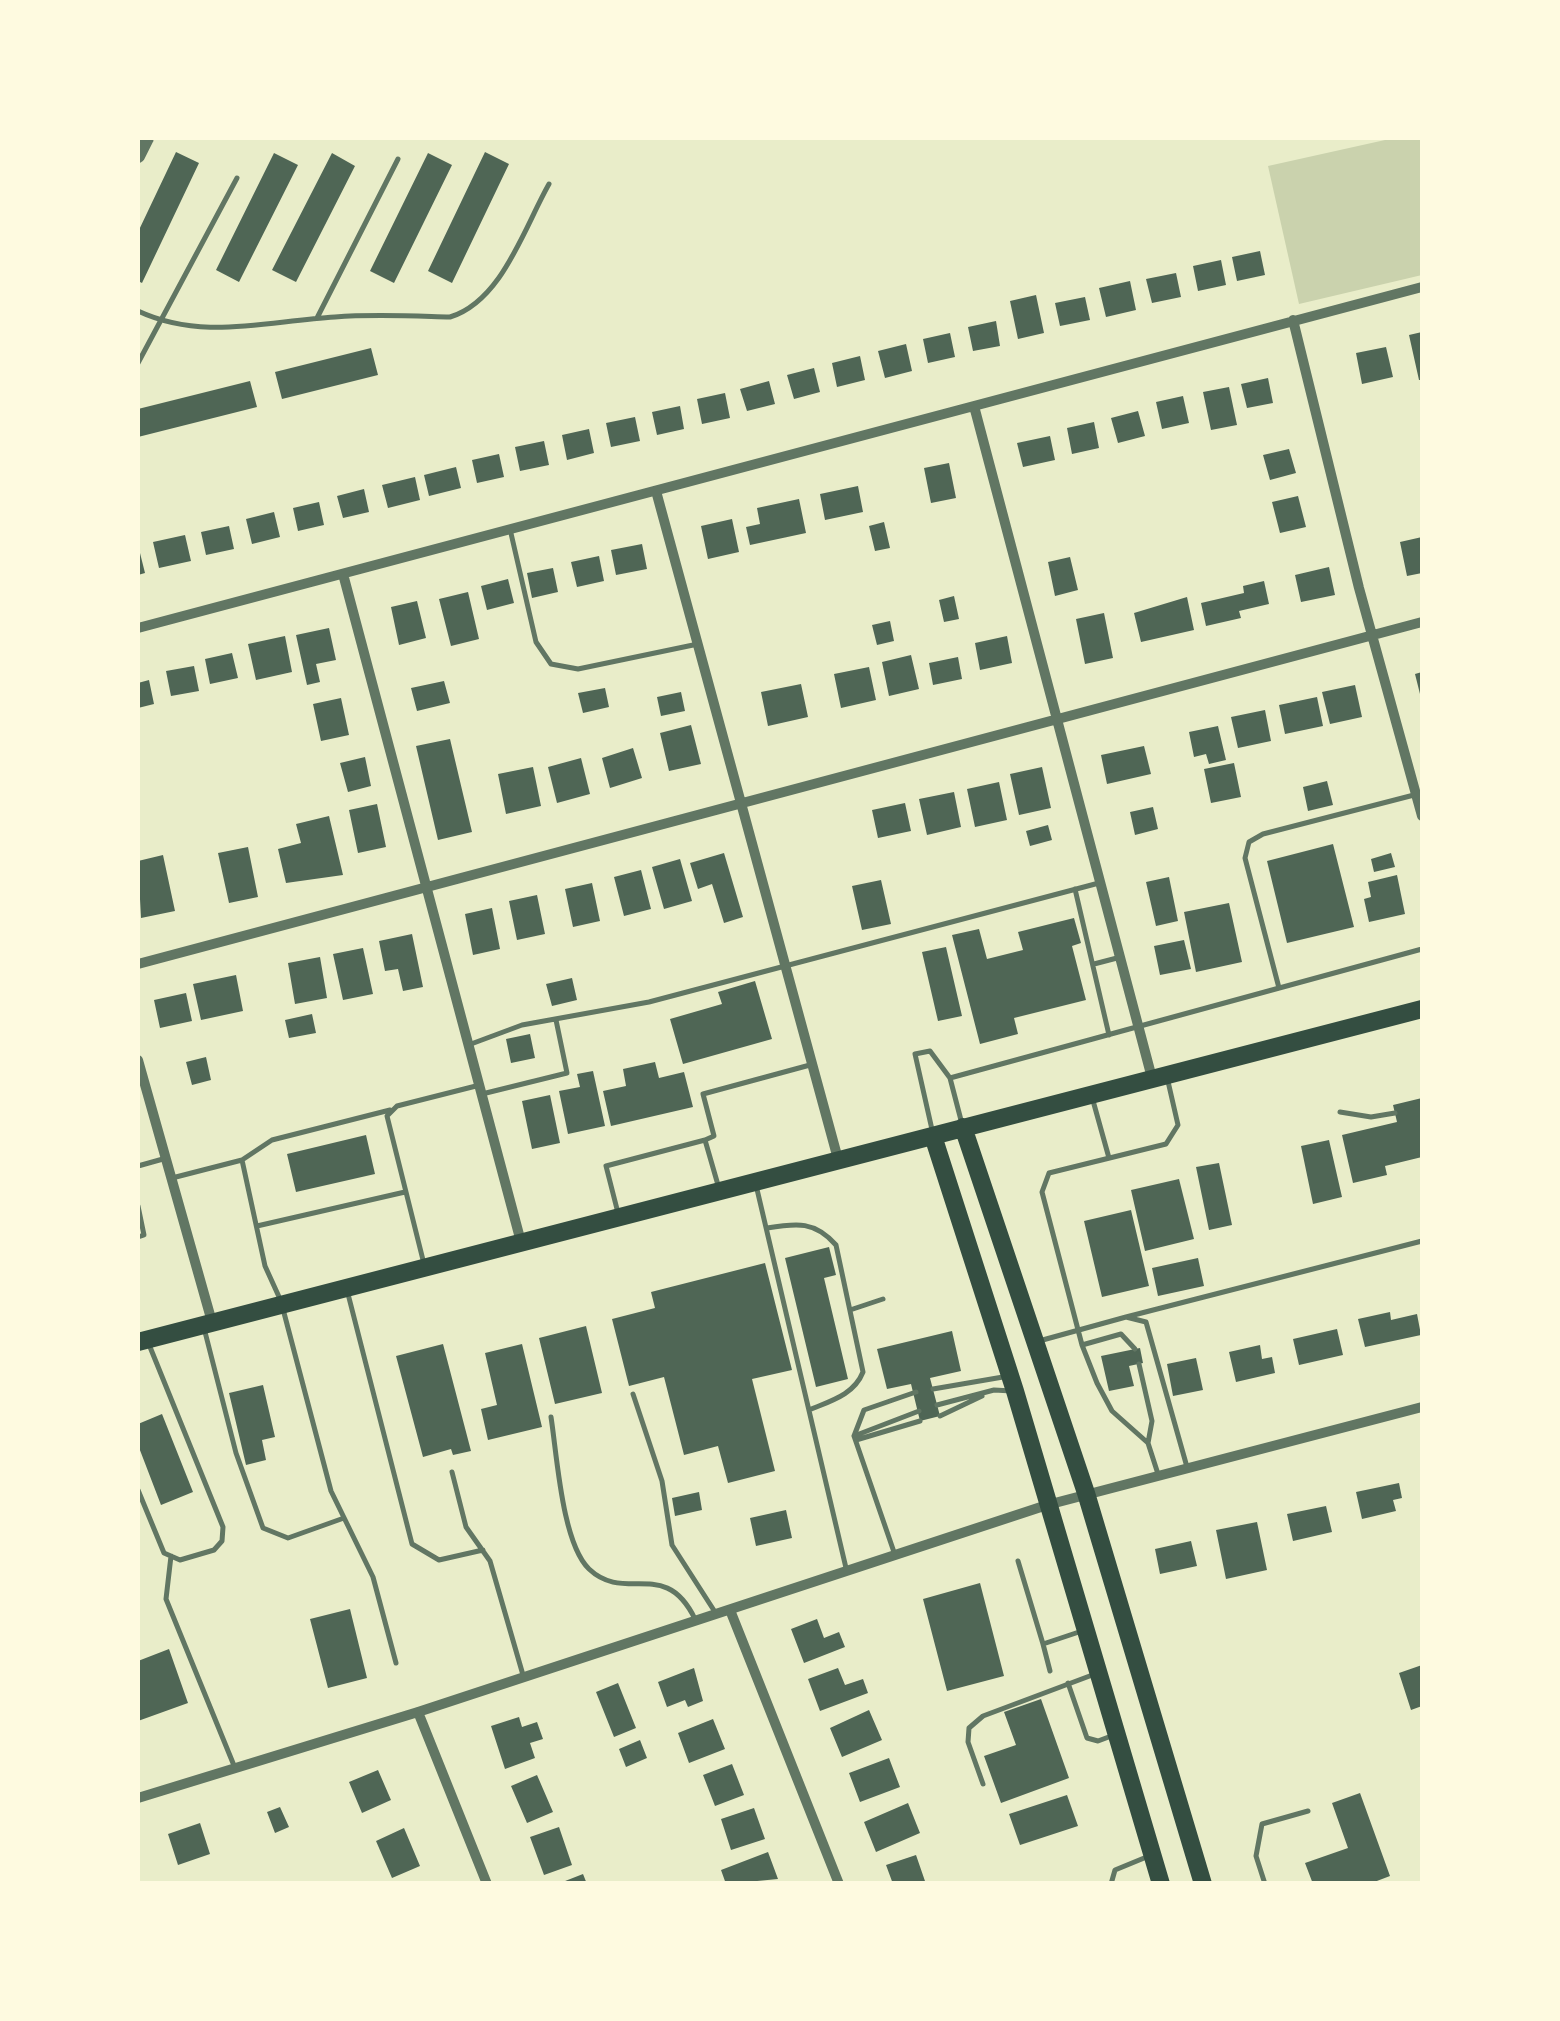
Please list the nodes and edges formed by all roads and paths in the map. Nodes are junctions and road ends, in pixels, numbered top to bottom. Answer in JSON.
{"nodes":[{"id":1,"x":147,"y":138,"type":"edge"},
{"id":2,"x":138,"y":156,"type":"edge"},
{"id":3,"x":398,"y":158,"type":"dead end"},
{"id":4,"x":237,"y":178,"type":"dead end"},
{"id":5,"x":549,"y":184,"type":"dead end"},
{"id":6,"x":1422,"y":286,"type":"edge"},
{"id":7,"x":138,"y":311,"type":"edge"},
{"id":8,"x":318,"y":318,"type":"junction"},
{"id":9,"x":1293,"y":320,"type":"junction"},
{"id":10,"x":160,"y":322,"type":"junction"},
{"id":11,"x":138,"y":363,"type":"edge"},
{"id":12,"x":974,"y":406,"type":"junction"},
{"id":13,"x":656,"y":491,"type":"junction"},
{"id":14,"x":510,"y":530,"type":"junction"},
{"id":15,"x":343,"y":574,"type":"junction"},
{"id":16,"x":1422,"y":622,"type":"edge"},
{"id":17,"x":138,"y":628,"type":"edge"},
{"id":18,"x":1372,"y":636,"type":"junction"},
{"id":19,"x":700,"y":644,"type":"junction"},
{"id":20,"x":1058,"y":720,"type":"junction"},
{"id":21,"x":1416,"y":794,"type":"junction"},
{"id":22,"x":742,"y":802,"type":"junction"},
{"id":23,"x":1422,"y":816,"type":"edge"},
{"id":24,"x":1101,"y":882,"type":"junction"},
{"id":25,"x":426,"y":888,"type":"junction"},
{"id":26,"x":1075,"y":889,"type":"junction"},
{"id":27,"x":1422,"y":949,"type":"edge"},
{"id":28,"x":1120,"y":958,"type":"junction"},
{"id":29,"x":138,"y":964,"type":"edge"},
{"id":30,"x":786,"y":964,"type":"junction"},
{"id":31,"x":1094,"y":964,"type":"junction"},
{"id":32,"x":1279,"y":988,"type":"junction"},
{"id":33,"x":1422,"y":1009,"type":"edge"},
{"id":34,"x":556,"y":1020,"type":"junction"},
{"id":35,"x":1138,"y":1027,"type":"junction"},
{"id":36,"x":1109,"y":1035,"type":"junction"},
{"id":37,"x":468,"y":1045,"type":"junction"},
{"id":38,"x":138,"y":1060,"type":"edge"},
{"id":39,"x":812,"y":1064,"type":"junction"},
{"id":40,"x":1159,"y":1076,"type":"junction"},
{"id":41,"x":950,"y":1078,"type":"junction"},
{"id":42,"x":480,"y":1089,"type":"junction"},
{"id":43,"x":1092,"y":1094,"type":"junction"},
{"id":44,"x":390,"y":1110,"type":"junction"},
{"id":45,"x":1340,"y":1112,"type":"dead end"},
{"id":46,"x":1395,"y":1113,"type":"dead end"},
{"id":47,"x":963,"y":1127,"type":"junction"},
{"id":48,"x":933,"y":1136,"type":"junction"},
{"id":49,"x":705,"y":1140,"type":"junction"},
{"id":50,"x":166,"y":1158,"type":"junction"},
{"id":51,"x":838,"y":1158,"type":"junction"},
{"id":52,"x":1109,"y":1158,"type":"junction"},
{"id":53,"x":242,"y":1160,"type":"junction"},
{"id":54,"x":138,"y":1166,"type":"edge"},
{"id":55,"x":172,"y":1178,"type":"junction"},
{"id":56,"x":755,"y":1180,"type":"junction"},
{"id":57,"x":719,"y":1190,"type":"junction"},
{"id":58,"x":406,"y":1192,"type":"junction"},
{"id":59,"x":138,"y":1206,"type":"edge"},
{"id":60,"x":618,"y":1216,"type":"junction"},
{"id":61,"x":256,"y":1226,"type":"junction"},
{"id":62,"x":767,"y":1228,"type":"junction"},
{"id":63,"x":138,"y":1236,"type":"edge"},
{"id":64,"x":1422,"y":1241,"type":"edge"},
{"id":65,"x":521,"y":1242,"type":"junction"},
{"id":66,"x":425,"y":1267,"type":"junction"},
{"id":67,"x":347,"y":1287,"type":"junction"},
{"id":68,"x":883,"y":1299,"type":"dead end"},
{"id":69,"x":282,"y":1304,"type":"junction"},
{"id":70,"x":850,"y":1310,"type":"junction"},
{"id":71,"x":1126,"y":1317,"type":"junction"},
{"id":72,"x":208,"y":1324,"type":"junction"},
{"id":73,"x":1079,"y":1330,"type":"junction"},
{"id":74,"x":142,"y":1341,"type":"edge"},
{"id":75,"x":1034,"y":1342,"type":"junction"},
{"id":76,"x":1082,"y":1345,"type":"junction"},
{"id":77,"x":1135,"y":1349,"type":"dead end"},
{"id":78,"x":1138,"y":1364,"type":"dead end"},
{"id":79,"x":1012,"y":1383,"type":"junction"},
{"id":80,"x":932,"y":1388,"type":"dead end"},
{"id":81,"x":994,"y":1390,"type":"junction"},
{"id":82,"x":916,"y":1392,"type":"dead end"},
{"id":83,"x":633,"y":1394,"type":"dead end"},
{"id":84,"x":937,"y":1405,"type":"dead end"},
{"id":85,"x":1422,"y":1407,"type":"edge"},
{"id":86,"x":808,"y":1410,"type":"junction"},
{"id":87,"x":918,"y":1411,"type":"dead end"},
{"id":88,"x":940,"y":1416,"type":"dead end"},
{"id":89,"x":551,"y":1417,"type":"dead end"},
{"id":90,"x":920,"y":1421,"type":"dead end"},
{"id":91,"x":855,"y":1438,"type":"junction"},
{"id":92,"x":1148,"y":1443,"type":"junction"},
{"id":93,"x":1186,"y":1468,"type":"junction"},
{"id":94,"x":452,"y":1472,"type":"dead end"},
{"id":95,"x":1158,"y":1475,"type":"junction"},
{"id":96,"x":138,"y":1490,"type":"edge"},
{"id":97,"x":1086,"y":1493,"type":"junction"},
{"id":98,"x":1047,"y":1504,"type":"junction"},
{"id":99,"x":344,"y":1518,"type":"junction"},
{"id":100,"x":483,"y":1550,"type":"junction"},
{"id":101,"x":895,"y":1555,"type":"junction"},
{"id":102,"x":171,"y":1556,"type":"junction"},
{"id":103,"x":1018,"y":1561,"type":"dead end"},
{"id":104,"x":846,"y":1571,"type":"junction"},
{"id":105,"x":730,"y":1610,"type":"junction"},
{"id":106,"x":717,"y":1614,"type":"junction"},
{"id":107,"x":696,"y":1621,"type":"junction"},
{"id":108,"x":1084,"y":1630,"type":"junction"},
{"id":109,"x":1043,"y":1644,"type":"junction"},
{"id":110,"x":396,"y":1662,"type":"dead end"},
{"id":111,"x":1050,"y":1670,"type":"dead end"},
{"id":112,"x":1098,"y":1673,"type":"junction"},
{"id":113,"x":524,"y":1678,"type":"junction"},
{"id":114,"x":1068,"y":1683,"type":"junction"},
{"id":115,"x":418,"y":1712,"type":"junction"},
{"id":116,"x":1116,"y":1734,"type":"junction"},
{"id":117,"x":235,"y":1768,"type":"junction"},
{"id":118,"x":983,"y":1784,"type":"dead end"},
{"id":119,"x":138,"y":1798,"type":"edge"},
{"id":120,"x":1308,"y":1811,"type":"dead end"},
{"id":121,"x":1152,"y":1855,"type":"junction"},
{"id":122,"x":487,"y":1884,"type":"edge"},
{"id":123,"x":838,"y":1884,"type":"edge"},
{"id":124,"x":1112,"y":1884,"type":"edge"},
{"id":125,"x":1161,"y":1884,"type":"edge"},
{"id":126,"x":1203,"y":1884,"type":"edge"},
{"id":127,"x":1264,"y":1884,"type":"edge"}],
"edges":[{"from":1,"to":2,"type":"street"},
{"from":3,"to":8,"type":"lane"},
{"from":4,"to":10,"type":"lane"},
{"from":5,"to":8,"type":"lane"},
{"from":6,"to":9,"type":"street"},
{"from":7,"to":10,"type":"lane"},
{"from":8,"to":10,"type":"lane"},
{"from":9,"to":12,"type":"street"},
{"from":9,"to":18,"type":"street"},
{"from":10,"to":11,"type":"lane"},
{"from":12,"to":13,"type":"street"},
{"from":12,"to":20,"type":"street"},
{"from":13,"to":14,"type":"street"},
{"from":13,"to":19,"type":"street"},
{"from":14,"to":15,"type":"street"},
{"from":14,"to":19,"type":"lane"},
{"from":15,"to":17,"type":"street"},
{"from":15,"to":25,"type":"street"},
{"from":16,"to":18,"type":"street"},
{"from":18,"to":20,"type":"street"},
{"from":18,"to":21,"type":"street"},
{"from":19,"to":22,"type":"street"},
{"from":20,"to":22,"type":"street"},
{"from":20,"to":24,"type":"street"},
{"from":21,"to":23,"type":"street"},
{"from":21,"to":32,"type":"lane"},
{"from":22,"to":25,"type":"street"},
{"from":22,"to":30,"type":"street"},
{"from":24,"to":26,"type":"lane"},
{"from":24,"to":28,"type":"street"},
{"from":25,"to":29,"type":"street"},
{"from":25,"to":37,"type":"street"},
{"from":26,"to":30,"type":"lane"},
{"from":26,"to":31,"type":"lane"},
{"from":27,"to":32,"type":"lane"},
{"from":28,"to":31,"type":"lane"},
{"from":28,"to":35,"type":"street"},
{"from":30,"to":34,"type":"lane"},
{"from":30,"to":39,"type":"street"},
{"from":31,"to":36,"type":"lane"},
{"from":32,"to":35,"type":"lane"},
{"from":33,"to":40,"type":"main road"},
{"from":34,"to":37,"type":"lane"},
{"from":34,"to":42,"type":"lane"},
{"from":35,"to":36,"type":"lane"},
{"from":35,"to":40,"type":"street"},
{"from":36,"to":41,"type":"lane"},
{"from":37,"to":42,"type":"street"},
{"from":38,"to":50,"type":"street"},
{"from":39,"to":49,"type":"lane"},
{"from":39,"to":51,"type":"street"},
{"from":40,"to":43,"type":"main road"},
{"from":40,"to":52,"type":"lane"},
{"from":41,"to":47,"type":"lane"},
{"from":41,"to":48,"type":"lane"},
{"from":42,"to":44,"type":"lane"},
{"from":42,"to":65,"type":"street"},
{"from":43,"to":47,"type":"main road"},
{"from":43,"to":52,"type":"lane"},
{"from":44,"to":53,"type":"lane"},
{"from":44,"to":58,"type":"lane"},
{"from":45,"to":46,"type":"lane"},
{"from":47,"to":48,"type":"main road"},
{"from":47,"to":75,"type":"main road"},
{"from":48,"to":51,"type":"main road"},
{"from":48,"to":79,"type":"main road"},
{"from":49,"to":57,"type":"lane"},
{"from":49,"to":60,"type":"lane"},
{"from":50,"to":54,"type":"lane"},
{"from":50,"to":55,"type":"street"},
{"from":51,"to":56,"type":"main road"},
{"from":52,"to":73,"type":"lane"},
{"from":53,"to":55,"type":"lane"},
{"from":53,"to":61,"type":"lane"},
{"from":55,"to":72,"type":"street"},
{"from":56,"to":57,"type":"main road"},
{"from":56,"to":62,"type":"lane"},
{"from":57,"to":60,"type":"main road"},
{"from":58,"to":61,"type":"lane"},
{"from":58,"to":66,"type":"lane"},
{"from":59,"to":63,"type":"lane"},
{"from":60,"to":65,"type":"main road"},
{"from":61,"to":69,"type":"lane"},
{"from":62,"to":70,"type":"lane"},
{"from":62,"to":86,"type":"lane"},
{"from":64,"to":71,"type":"lane"},
{"from":65,"to":66,"type":"main road"},
{"from":66,"to":67,"type":"main road"},
{"from":67,"to":69,"type":"main road"},
{"from":67,"to":100,"type":"lane"},
{"from":68,"to":70,"type":"lane"},
{"from":69,"to":72,"type":"main road"},
{"from":69,"to":99,"type":"lane"},
{"from":70,"to":86,"type":"lane"},
{"from":71,"to":73,"type":"lane"},
{"from":71,"to":93,"type":"lane"},
{"from":72,"to":74,"type":"main road"},
{"from":72,"to":99,"type":"lane"},
{"from":73,"to":75,"type":"lane"},
{"from":73,"to":76,"type":"lane"},
{"from":74,"to":102,"type":"lane"},
{"from":75,"to":97,"type":"main road"},
{"from":76,"to":77,"type":"lane"},
{"from":76,"to":92,"type":"lane"},
{"from":78,"to":92,"type":"lane"},
{"from":79,"to":80,"type":"lane"},
{"from":79,"to":81,"type":"lane"},
{"from":79,"to":98,"type":"main road"},
{"from":81,"to":84,"type":"lane"},
{"from":81,"to":88,"type":"lane"},
{"from":82,"to":91,"type":"lane"},
{"from":83,"to":106,"type":"lane"},
{"from":85,"to":93,"type":"street"},
{"from":86,"to":104,"type":"lane"},
{"from":87,"to":91,"type":"lane"},
{"from":89,"to":107,"type":"lane"},
{"from":90,"to":91,"type":"lane"},
{"from":91,"to":101,"type":"lane"},
{"from":92,"to":95,"type":"lane"},
{"from":93,"to":95,"type":"street"},
{"from":94,"to":100,"type":"lane"},
{"from":95,"to":97,"type":"street"},
{"from":96,"to":102,"type":"lane"},
{"from":97,"to":98,"type":"street"},
{"from":97,"to":126,"type":"main road"},
{"from":98,"to":101,"type":"street"},
{"from":98,"to":108,"type":"main road"},
{"from":99,"to":110,"type":"lane"},
{"from":100,"to":113,"type":"lane"},
{"from":101,"to":104,"type":"street"},
{"from":102,"to":117,"type":"lane"},
{"from":103,"to":109,"type":"lane"},
{"from":104,"to":105,"type":"street"},
{"from":105,"to":106,"type":"street"},
{"from":105,"to":123,"type":"street"},
{"from":106,"to":107,"type":"street"},
{"from":107,"to":113,"type":"street"},
{"from":108,"to":109,"type":"lane"},
{"from":108,"to":112,"type":"main road"},
{"from":109,"to":111,"type":"lane"},
{"from":112,"to":114,"type":"lane"},
{"from":112,"to":116,"type":"main road"},
{"from":113,"to":115,"type":"street"},
{"from":114,"to":116,"type":"lane"},
{"from":114,"to":118,"type":"lane"},
{"from":115,"to":117,"type":"street"},
{"from":115,"to":122,"type":"street"},
{"from":116,"to":121,"type":"main road"},
{"from":117,"to":119,"type":"street"},
{"from":120,"to":127,"type":"lane"},
{"from":121,"to":124,"type":"lane"},
{"from":121,"to":125,"type":"main road"}]}
